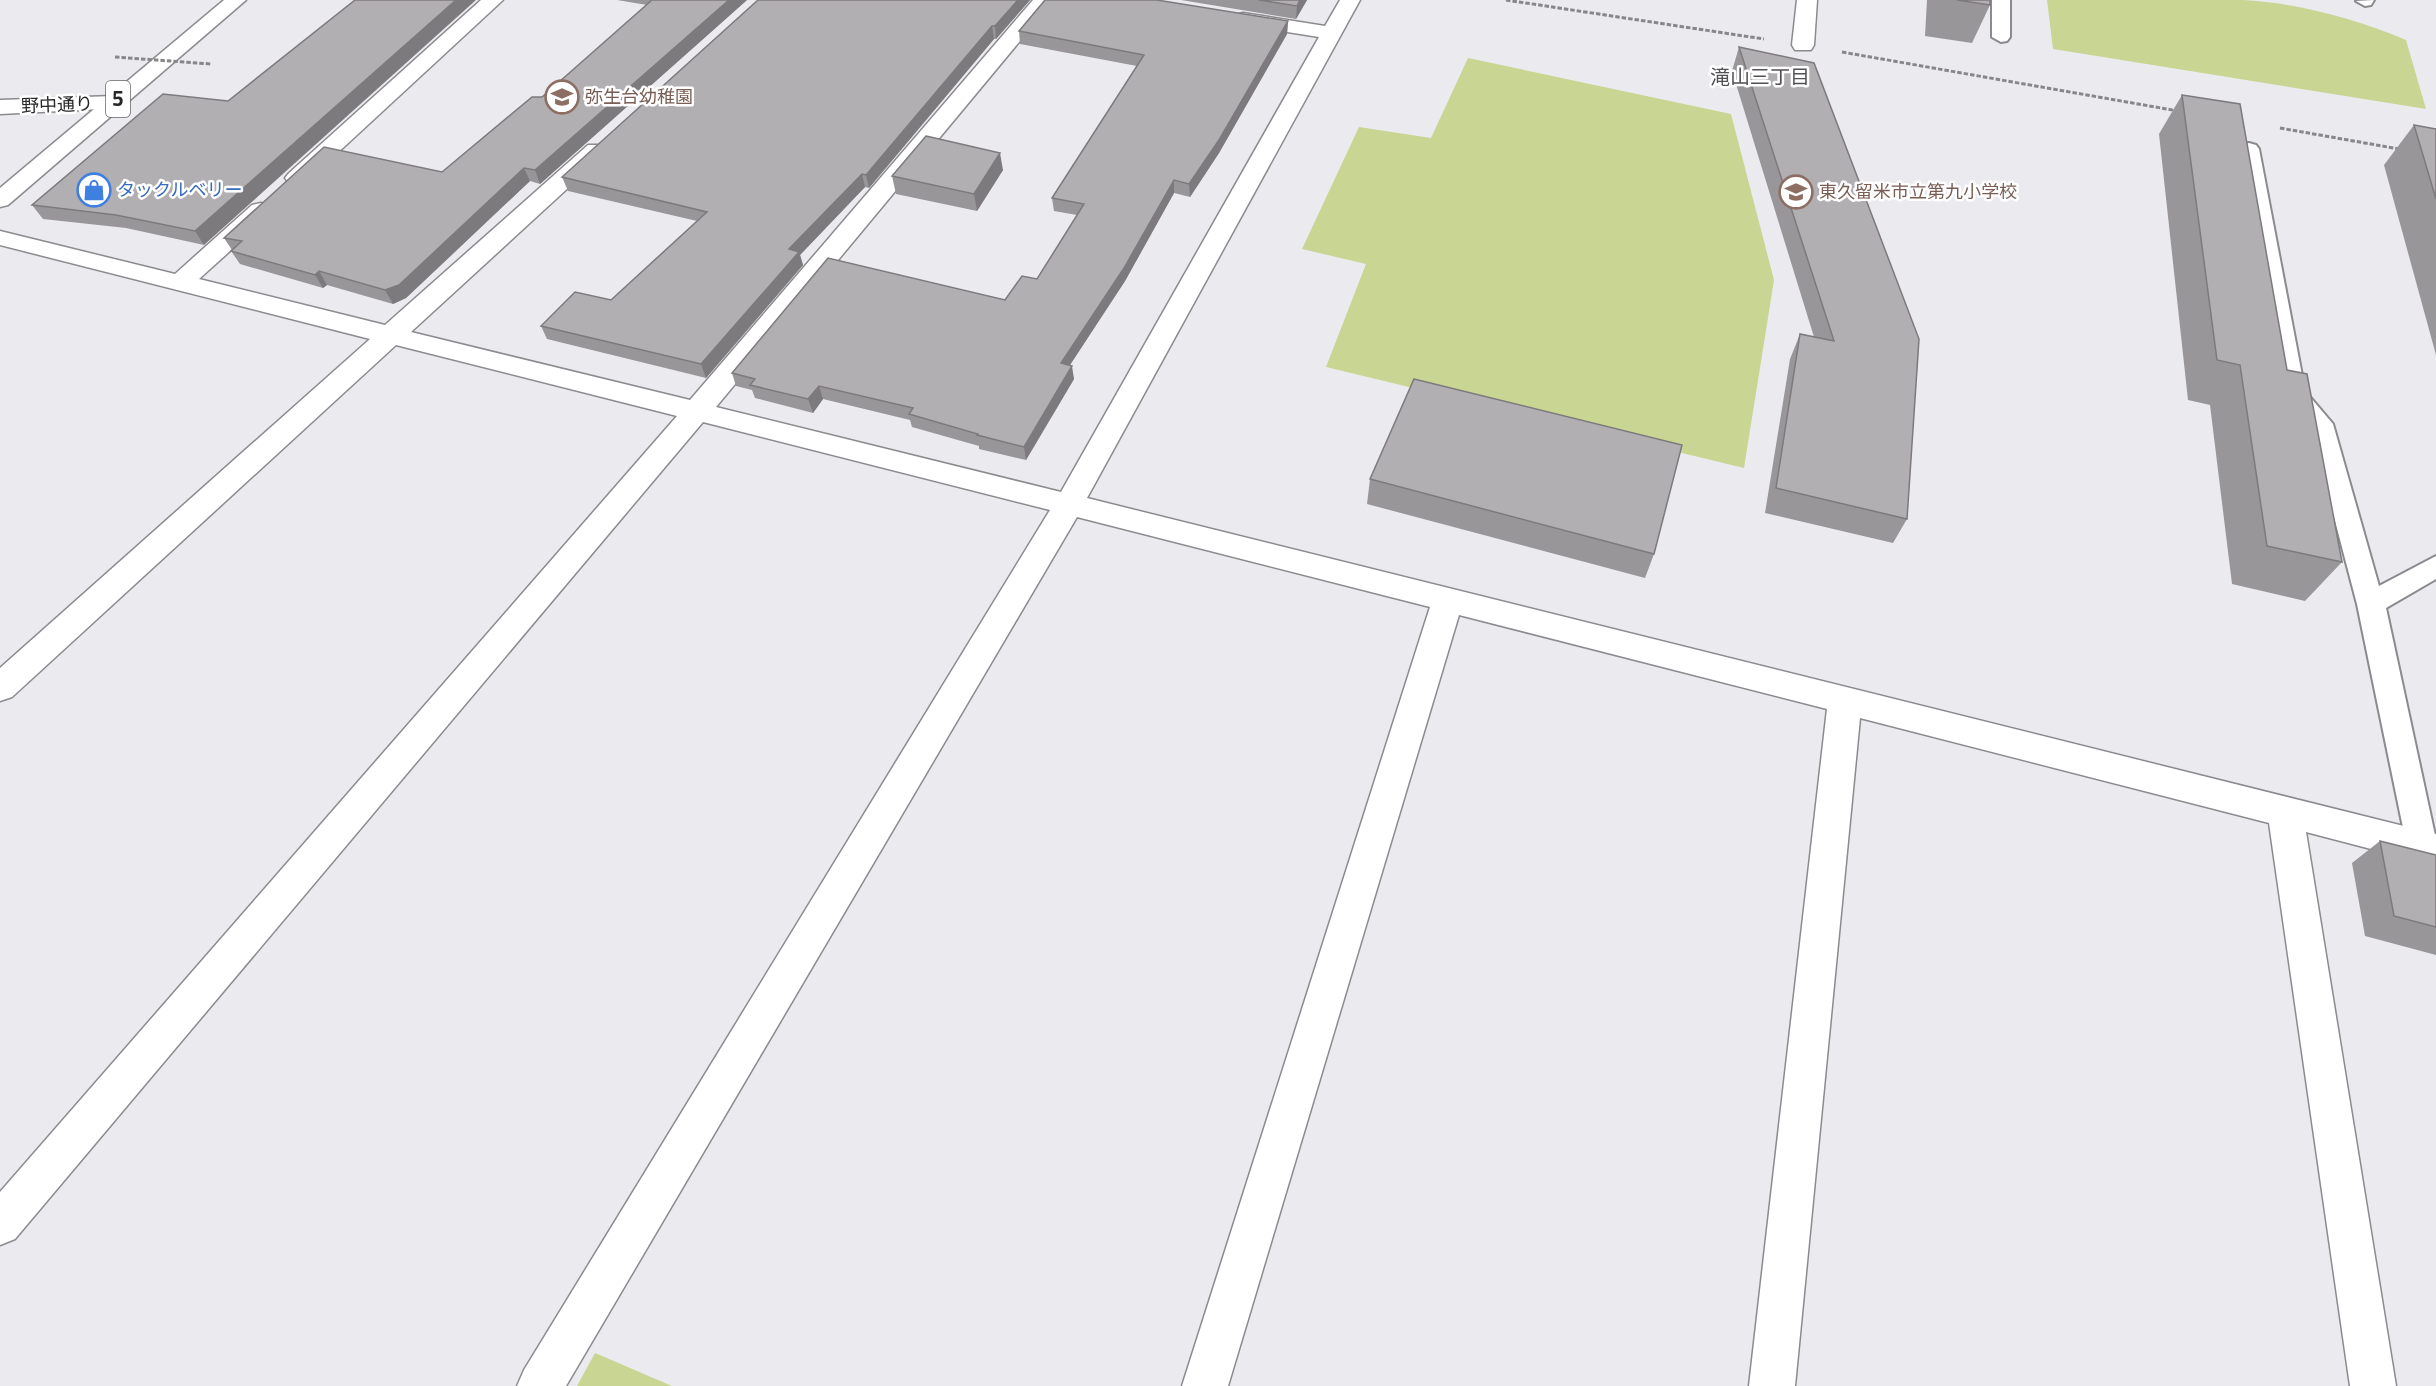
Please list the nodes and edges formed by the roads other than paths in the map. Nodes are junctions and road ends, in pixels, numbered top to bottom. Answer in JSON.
{"nodes":[{"id":1,"x":236,"y":0,"type":"edge"},
{"id":2,"x":493,"y":0,"type":"edge"},
{"id":3,"x":1044,"y":0,"type":"edge"},
{"id":4,"x":1350,"y":0,"type":"edge"},
{"id":5,"x":1807,"y":0,"type":"edge"},
{"id":6,"x":2001,"y":0,"type":"edge"},
{"id":7,"x":1224,"y":15,"type":"edge"},
{"id":8,"x":1330,"y":33,"type":"junction"},
{"id":9,"x":2001,"y":37,"type":"dead end"},
{"id":10,"x":1803,"y":45,"type":"road end"},
{"id":11,"x":113,"y":103,"type":"junction"},
{"id":12,"x":0,"y":107,"type":"edge"},
{"id":13,"x":612,"y":135,"type":"edge"},
{"id":14,"x":2249,"y":149,"type":"edge"},
{"id":15,"x":0,"y":200,"type":"edge"},
{"id":16,"x":0,"y":238,"type":"edge"},
{"id":17,"x":181,"y":282,"type":"junction"},
{"id":18,"x":392,"y":334,"type":"junction"},
{"id":19,"x":696,"y":412,"type":"junction"},
{"id":20,"x":1069,"y":504,"type":"junction"},
{"id":21,"x":2436,"y":566,"type":"edge"},
{"id":22,"x":1448,"y":599,"type":"junction"},
{"id":23,"x":2371,"y":604,"type":"junction"},
{"id":24,"x":0,"y":688,"type":"edge"},
{"id":25,"x":1845,"y":699,"type":"junction"},
{"id":26,"x":2285,"y":811,"type":"junction"},
{"id":27,"x":2429,"y":848,"type":"edge"},
{"id":28,"x":0,"y":1224,"type":"edge"},
{"id":29,"x":540,"y":1386,"type":"edge"},
{"id":30,"x":1205,"y":1386,"type":"edge"},
{"id":31,"x":1772,"y":1386,"type":"edge"},
{"id":32,"x":2373,"y":1386,"type":"edge"}],
"edges":[{"from":1,"to":11,"type":"street","number":"5"},
{"from":2,"to":17,"type":"street"},
{"from":3,"to":19,"type":"street"},
{"from":4,"to":8,"type":"street"},
{"from":5,"to":10,"type":"street"},
{"from":6,"to":9,"type":"lane"},
{"from":7,"to":8,"type":"street"},
{"from":8,"to":20,"type":"street"},
{"from":11,"to":12,"type":"street","name":"野中通り"},
{"from":11,"to":15,"type":"street","number":"5"},
{"from":13,"to":18,"type":"street"},
{"from":14,"to":23,"type":"lane"},
{"from":16,"to":17,"type":"street"},
{"from":17,"to":18,"type":"street"},
{"from":18,"to":19,"type":"street"},
{"from":18,"to":24,"type":"street"},
{"from":19,"to":20,"type":"street"},
{"from":19,"to":28,"type":"street"},
{"from":20,"to":22,"type":"street"},
{"from":20,"to":29,"type":"street"},
{"from":21,"to":23,"type":"lane"},
{"from":22,"to":25,"type":"street"},
{"from":22,"to":30,"type":"street"},
{"from":23,"to":27,"type":"lane"},
{"from":25,"to":26,"type":"street"},
{"from":25,"to":31,"type":"street"},
{"from":26,"to":27,"type":"street"},
{"from":26,"to":32,"type":"street"}]}
